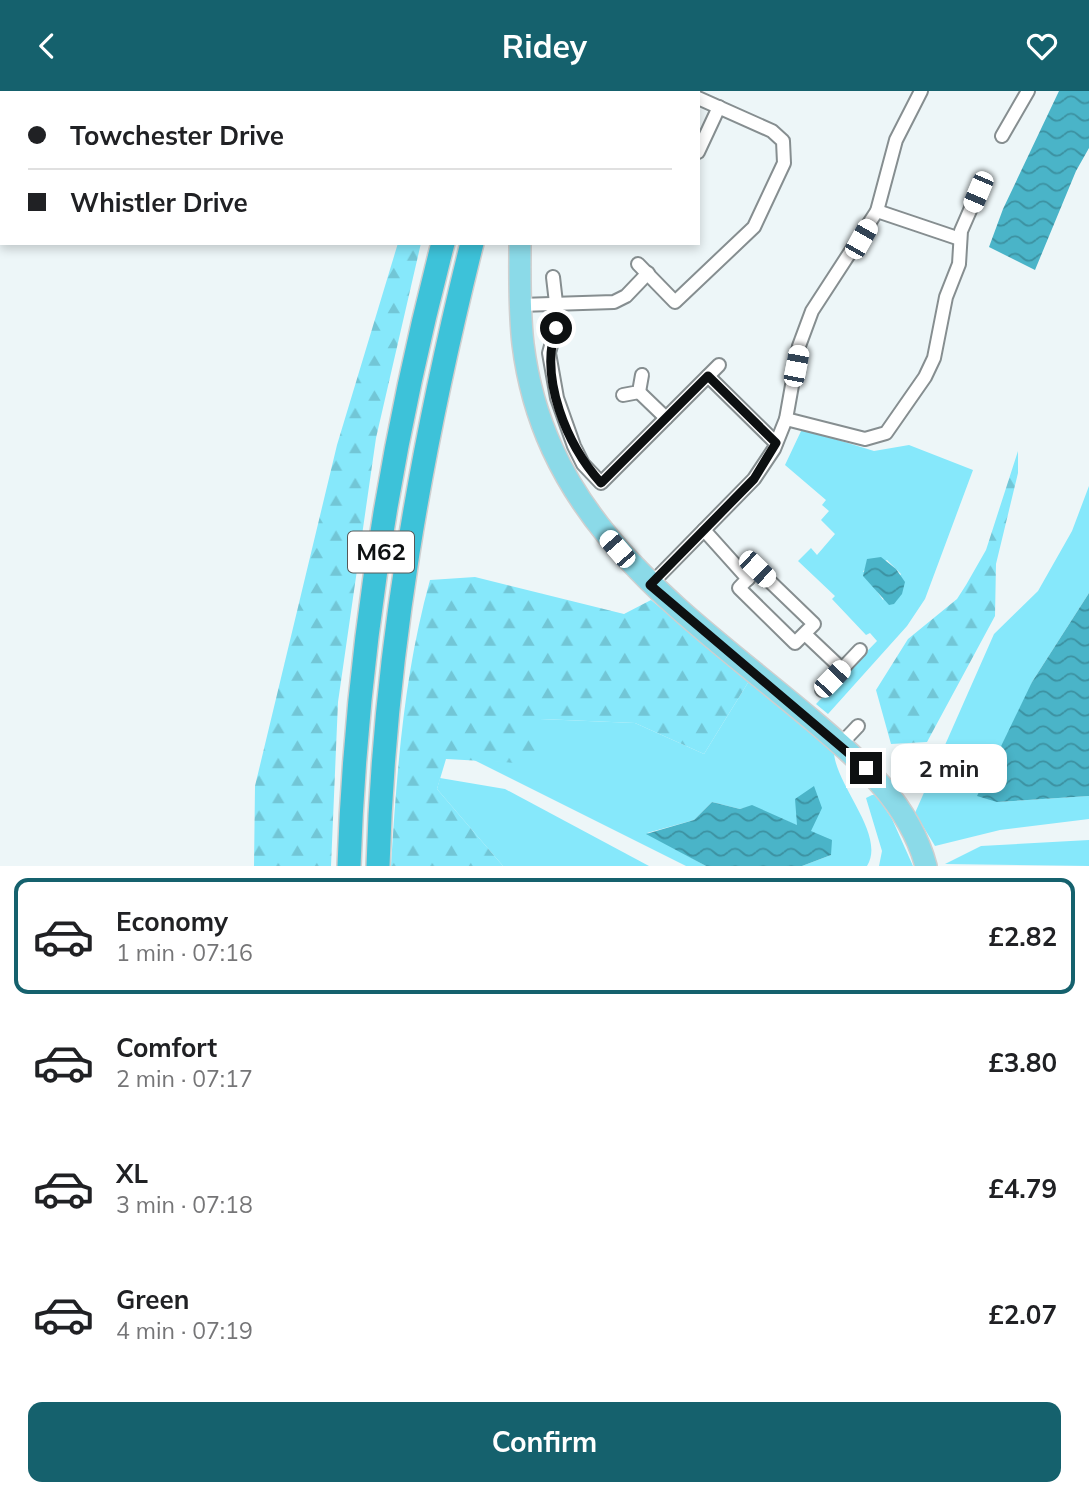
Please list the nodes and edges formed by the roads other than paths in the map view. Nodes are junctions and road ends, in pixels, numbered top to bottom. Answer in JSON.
{"nodes":[{"id":1,"x":921,"y":91,"type":"edge"},
{"id":2,"x":1028,"y":91,"type":"edge"},
{"id":3,"x":700,"y":99,"type":"edge"},
{"id":4,"x":719,"y":107,"type":"junction"},
{"id":5,"x":1002,"y":136,"type":"dead end"},
{"id":6,"x":700,"y":143,"type":"edge"},
{"id":7,"x":978,"y":192,"type":"dead end"},
{"id":8,"x":877,"y":211,"type":"junction"},
{"id":9,"x":960,"y":239,"type":"junction"},
{"id":10,"x":443,"y":245,"type":"edge"},
{"id":11,"x":472,"y":245,"type":"edge"},
{"id":12,"x":520,"y":245,"type":"edge"},
{"id":13,"x":553,"y":277,"type":"dead end"},
{"id":14,"x":557,"y":304,"type":"junction"},
{"id":15,"x":520,"y":305,"type":"junction"},
{"id":16,"x":719,"y":365,"type":"dead end"},
{"id":17,"x":642,"y":375,"type":"dead end"},
{"id":18,"x":708,"y":376,"type":"junction"},
{"id":19,"x":639,"y":391,"type":"junction"},
{"id":20,"x":623,"y":395,"type":"dead end"},
{"id":21,"x":666,"y":418,"type":"junction"},
{"id":22,"x":786,"y":419,"type":"junction"},
{"id":23,"x":776,"y":443,"type":"junction"},
{"id":24,"x":704,"y":530,"type":"junction"},
{"id":25,"x":748,"y":579,"type":"junction"},
{"id":26,"x":650,"y":585,"type":"junction"},
{"id":27,"x":805,"y":633,"type":"junction"},
{"id":28,"x":860,"y":650,"type":"dead end"},
{"id":29,"x":842,"y":669,"type":"junction"},
{"id":30,"x":821,"y":690,"type":"dead end"},
{"id":31,"x":858,"y":726,"type":"dead end"},
{"id":32,"x":840,"y":745,"type":"junction"},
{"id":33,"x":349,"y":866,"type":"edge"},
{"id":34,"x":378,"y":866,"type":"edge"},
{"id":35,"x":926,"y":866,"type":"edge"}],
"edges":[{"from":1,"to":8,"type":"street"},
{"from":2,"to":5,"type":"street"},
{"from":3,"to":4,"type":"street"},
{"from":4,"to":6,"type":"street"},
{"from":4,"to":14,"type":"street"},
{"from":7,"to":9,"type":"street"},
{"from":8,"to":9,"type":"street"},
{"from":8,"to":22,"type":"street"},
{"from":9,"to":22,"type":"street"},
{"from":10,"to":33,"type":"highway","number":"M62"},
{"from":11,"to":34,"type":"highway","number":"M62"},
{"from":12,"to":15,"type":"main road"},
{"from":13,"to":14,"type":"street"},
{"from":14,"to":15,"type":"street"},
{"from":14,"to":21,"type":"street"},
{"from":15,"to":26,"type":"main road"},
{"from":16,"to":18,"type":"street"},
{"from":17,"to":19,"type":"street"},
{"from":18,"to":21,"type":"street"},
{"from":18,"to":23,"type":"street"},
{"from":19,"to":20,"type":"street"},
{"from":19,"to":21,"type":"street"},
{"from":22,"to":23,"type":"street"},
{"from":23,"to":24,"type":"street"},
{"from":24,"to":25,"type":"street"},
{"from":24,"to":26,"type":"street"},
{"from":25,"to":27,"type":"street"},
{"from":25,"to":27,"type":"street"},
{"from":26,"to":32,"type":"main road"},
{"from":27,"to":29,"type":"street"},
{"from":28,"to":29,"type":"street"},
{"from":29,"to":30,"type":"street"},
{"from":31,"to":32,"type":"street"},
{"from":32,"to":35,"type":"main road"}]}
